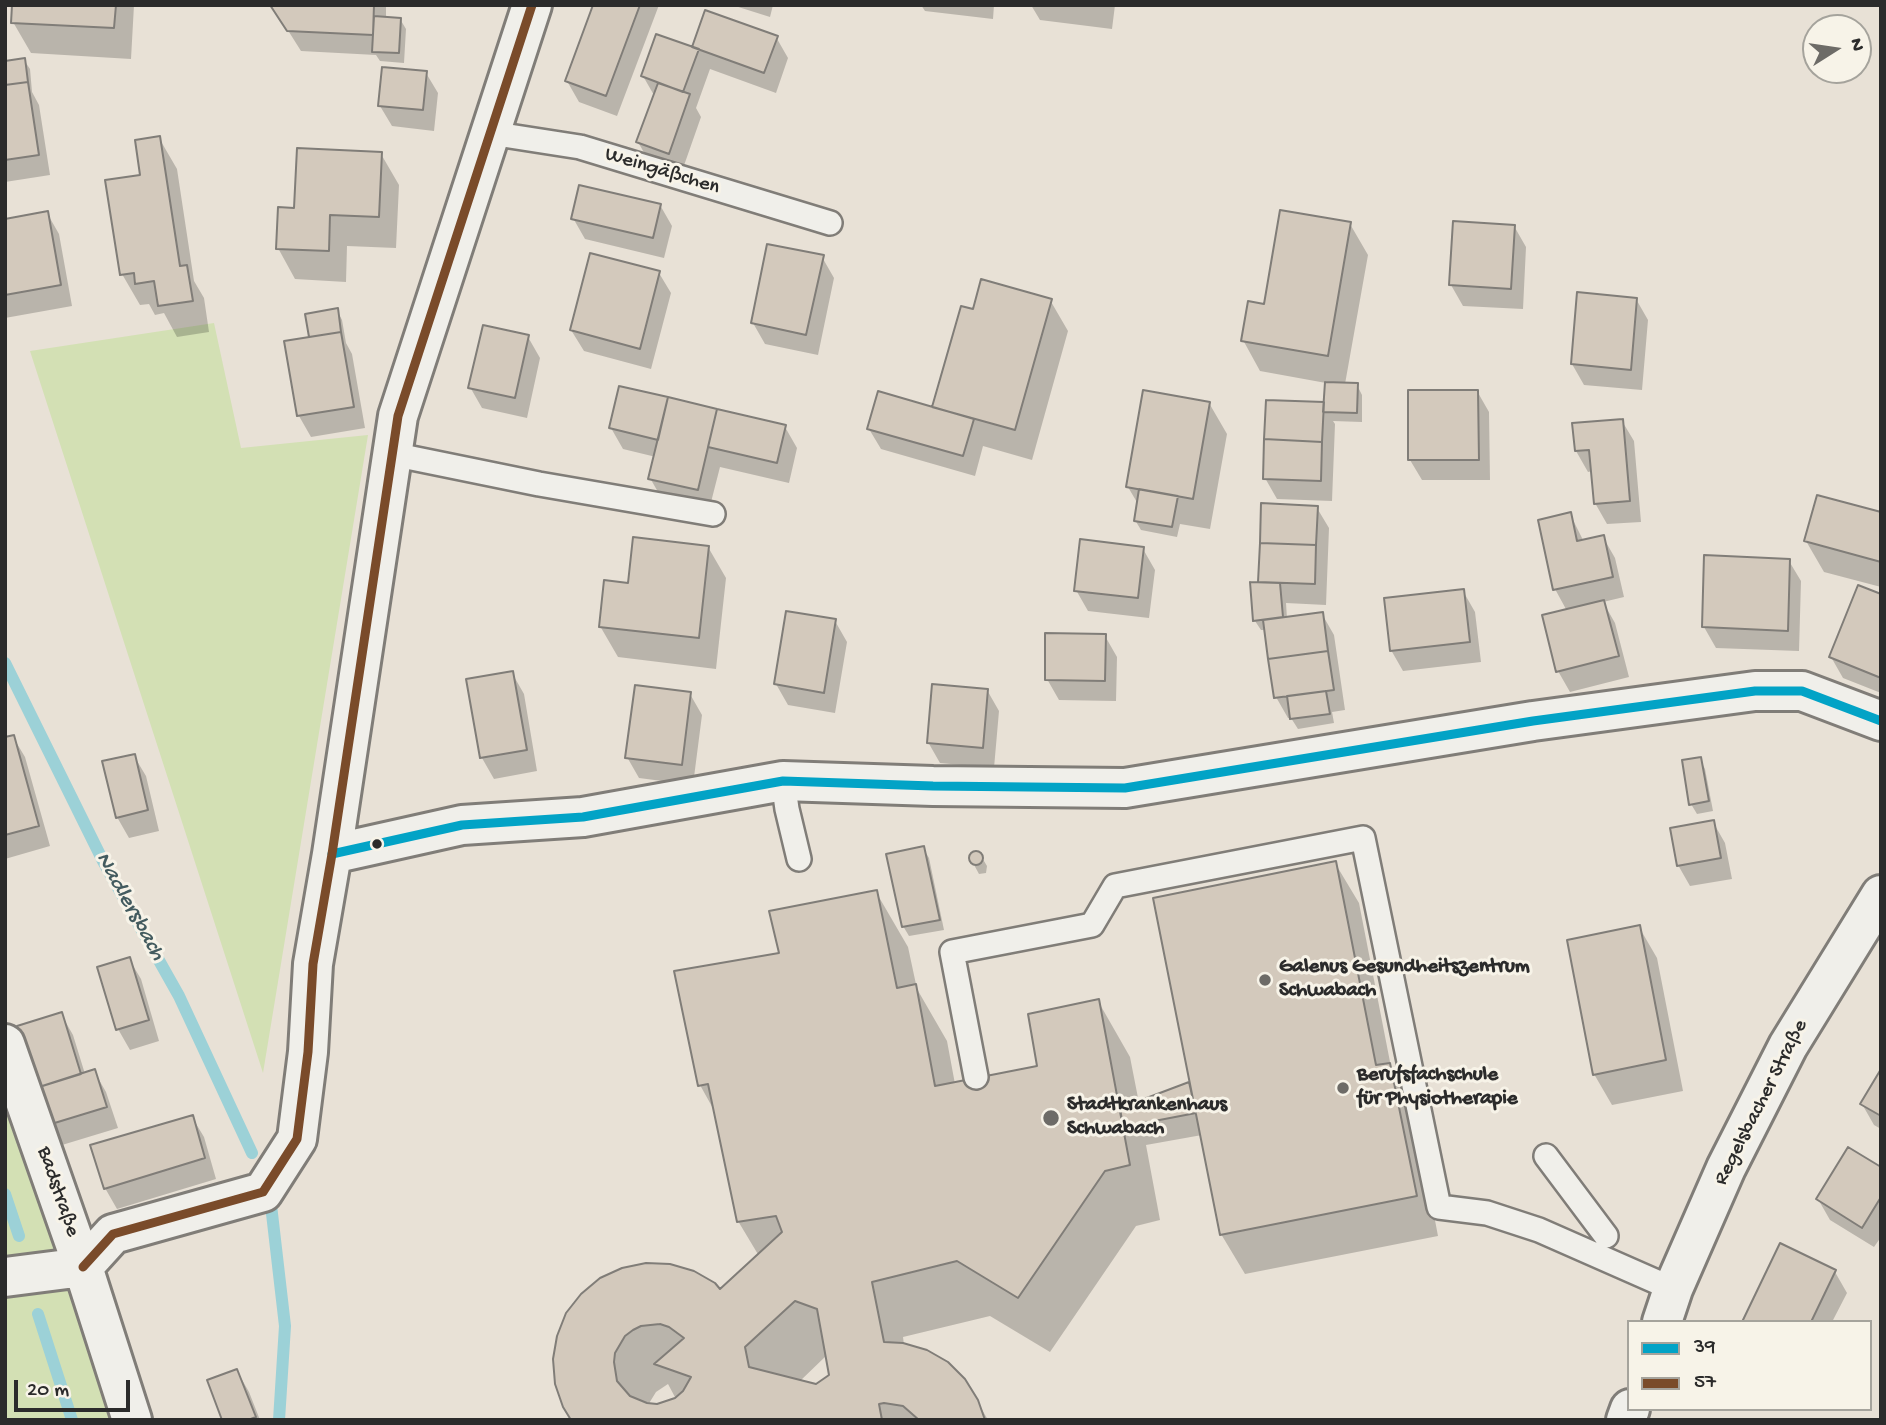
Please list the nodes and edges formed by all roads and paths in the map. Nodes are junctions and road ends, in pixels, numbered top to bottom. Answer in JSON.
{"nodes":[{"id":1,"x":532,"y":5,"type":"edge"},
{"id":2,"x":490,"y":133,"type":"junction"},
{"id":3,"x":830,"y":223,"type":"dead end"},
{"id":4,"x":392,"y":454,"type":"junction"},
{"id":5,"x":713,"y":514,"type":"dead end"},
{"id":6,"x":1881,"y":721,"type":"edge"},
{"id":7,"x":783,"y":781,"type":"junction"},
{"id":8,"x":332,"y":854,"type":"junction"},
{"id":9,"x":799,"y":859,"type":"dead end"},
{"id":10,"x":1881,"y":895,"type":"edge"},
{"id":11,"x":5,"y":1044,"type":"edge"},
{"id":12,"x":976,"y":1077,"type":"dead end"},
{"id":13,"x":1546,"y":1156,"type":"dead end"},
{"id":14,"x":1606,"y":1236,"type":"dead end"},
{"id":15,"x":83,"y":1267,"type":"junction"},
{"id":16,"x":5,"y":1276,"type":"edge"},
{"id":17,"x":1667,"y":1305,"type":"edge"},
{"id":18,"x":132,"y":1420,"type":"edge"}],
"edges":[{"from":1,"to":2,"type":"street"},
{"from":2,"to":3,"type":"lane","name":"Weingäßchen"},
{"from":2,"to":4,"type":"street"},
{"from":4,"to":5,"type":"lane"},
{"from":4,"to":8,"type":"street"},
{"from":6,"to":7,"type":"street"},
{"from":7,"to":8,"type":"street"},
{"from":7,"to":9,"type":"lane"},
{"from":8,"to":15,"type":"street"},
{"from":10,"to":17,"type":"street","name":"Regelsbacher Straße"},
{"from":11,"to":15,"type":"street","name":"Badstraße"},
{"from":12,"to":17,"type":"lane"},
{"from":13,"to":14,"type":"lane"},
{"from":15,"to":16,"type":"street"},
{"from":15,"to":18,"type":"street","name":"Badstraße"}]}
